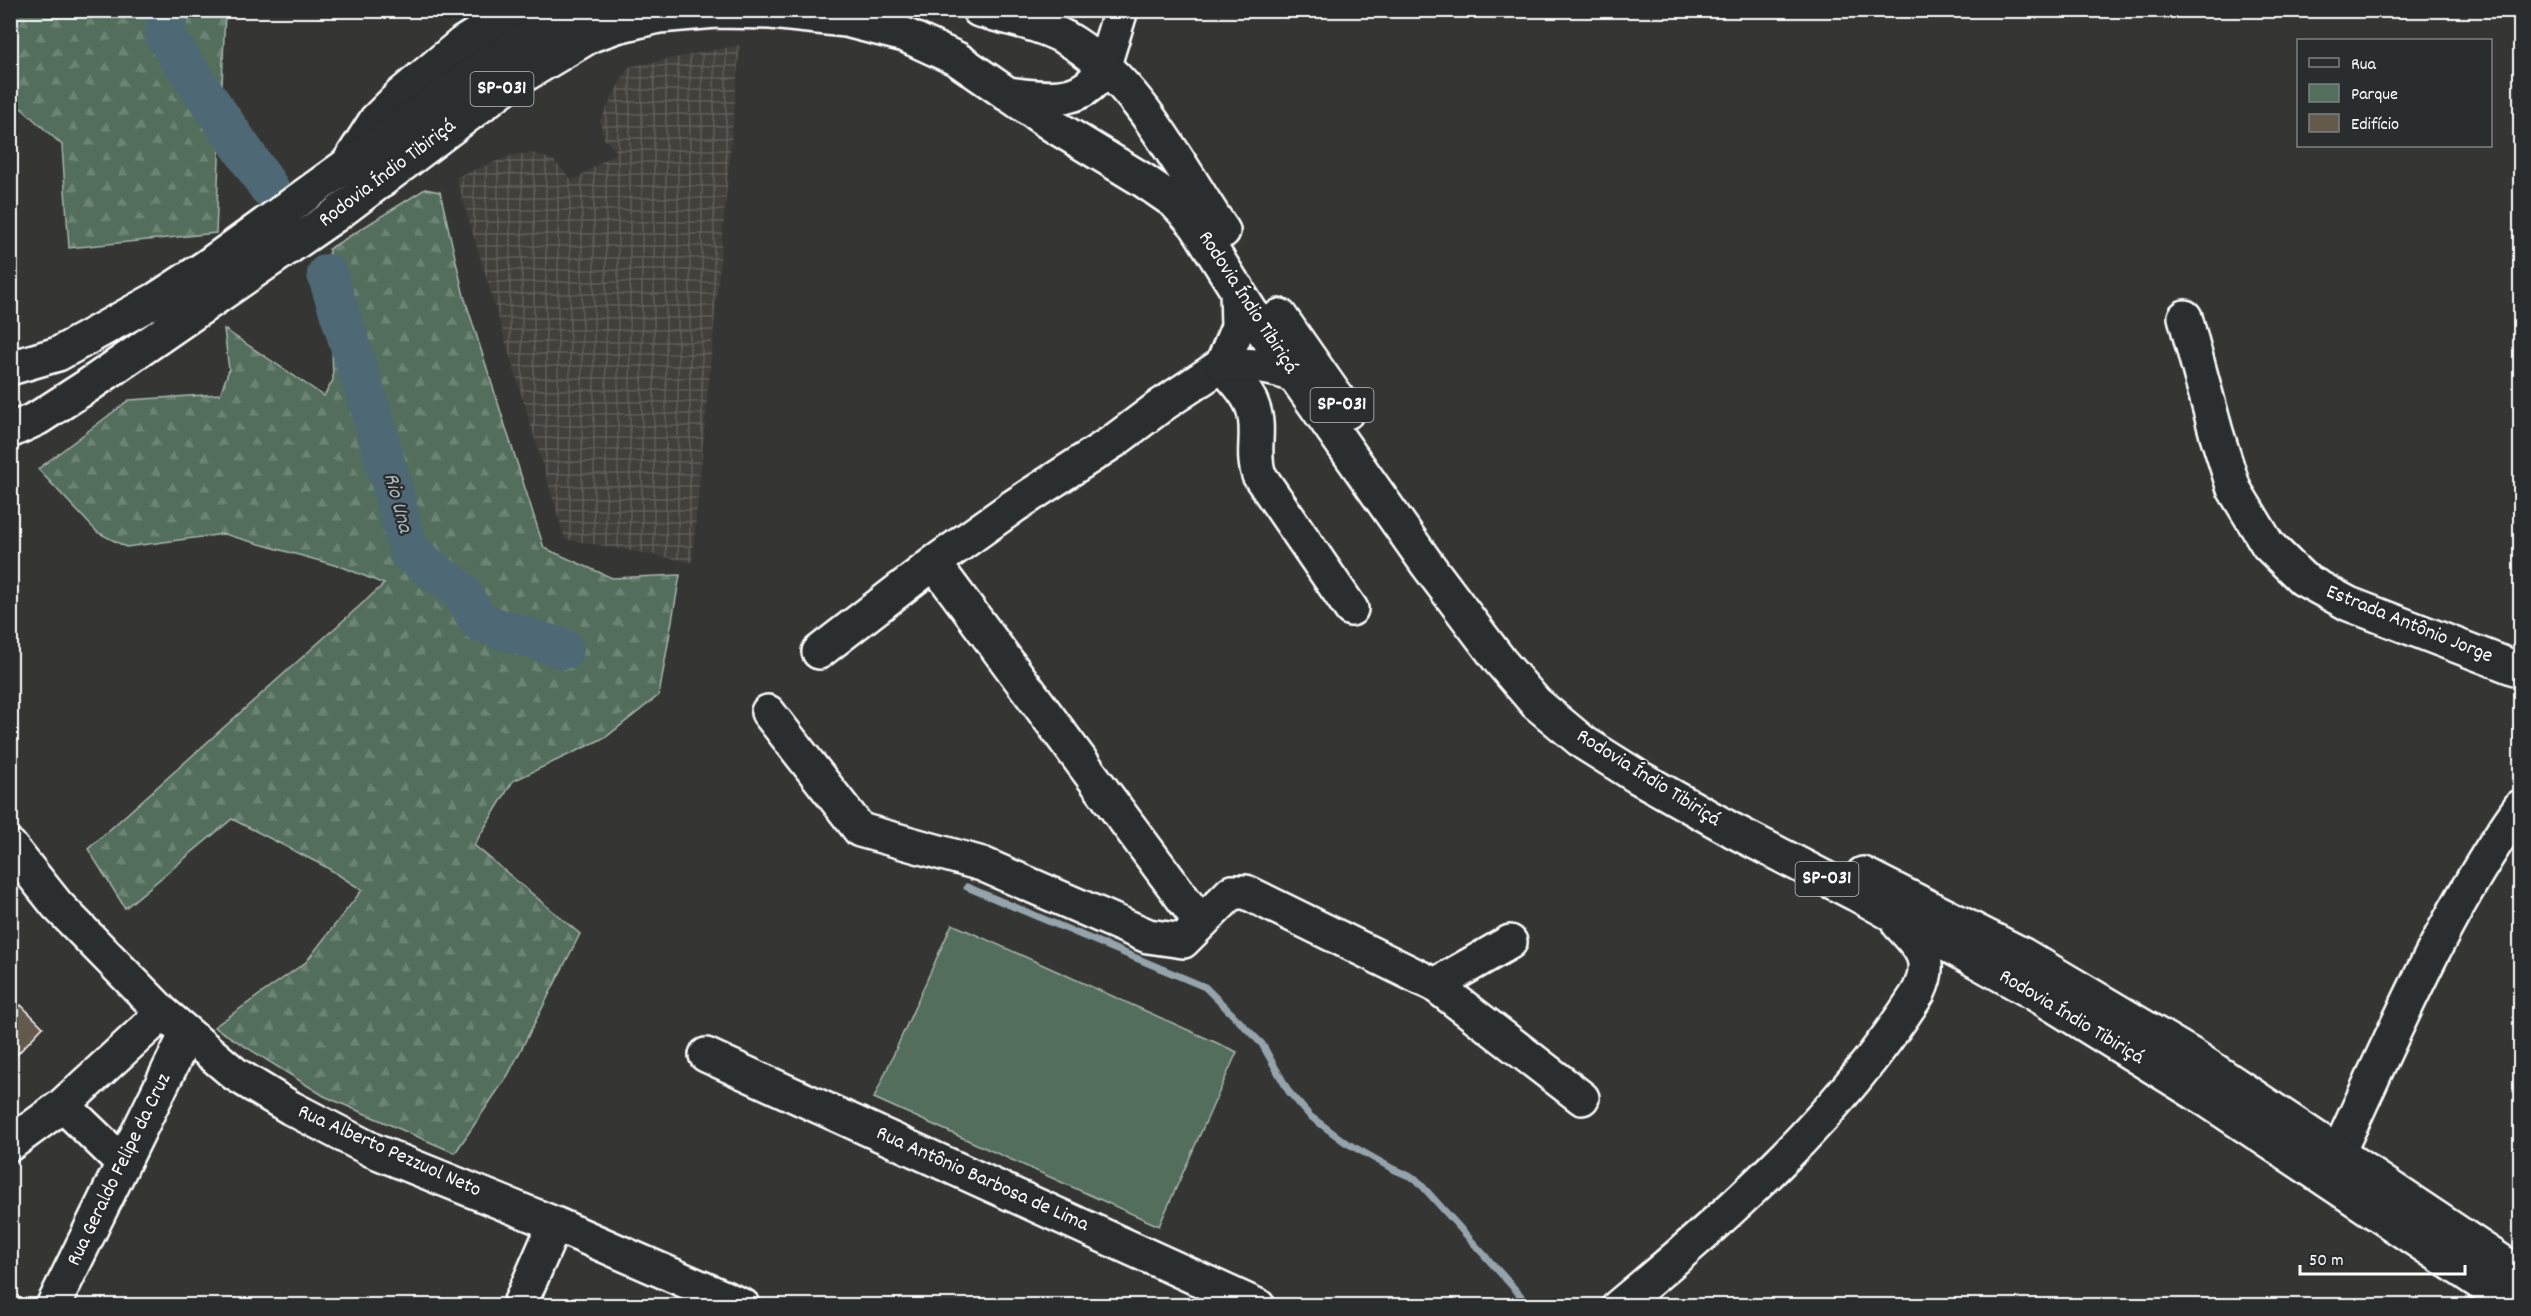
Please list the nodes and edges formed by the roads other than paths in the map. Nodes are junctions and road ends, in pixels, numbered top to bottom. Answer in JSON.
{"nodes":[{"id":1,"x":516,"y":10,"type":"edge"},
{"id":2,"x":582,"y":10,"type":"edge"},
{"id":3,"x":1043,"y":10,"type":"edge"},
{"id":4,"x":1121,"y":10,"type":"edge"},
{"id":5,"x":991,"y":13,"type":"edge"},
{"id":6,"x":1104,"y":65,"type":"junction"},
{"id":7,"x":1006,"y":94,"type":"junction"},
{"id":8,"x":348,"y":164,"type":"junction"},
{"id":9,"x":1237,"y":288,"type":"junction"},
{"id":10,"x":2185,"y":317,"type":"dead end"},
{"id":11,"x":1222,"y":365,"type":"junction"},
{"id":12,"x":10,"y":368,"type":"edge"},
{"id":13,"x":1292,"y":375,"type":"junction"},
{"id":14,"x":10,"y":431,"type":"edge"},
{"id":15,"x":934,"y":563,"type":"junction"},
{"id":16,"x":1351,"y":609,"type":"dead end"},
{"id":17,"x":819,"y":652,"type":"dead end"},
{"id":18,"x":2520,"y":670,"type":"edge"},
{"id":19,"x":768,"y":712,"type":"dead end"},
{"id":20,"x":2520,"y":807,"type":"edge"},
{"id":21,"x":10,"y":846,"type":"edge"},
{"id":22,"x":1856,"y":894,"type":"junction"},
{"id":23,"x":1201,"y":923,"type":"junction"},
{"id":24,"x":1510,"y":942,"type":"dead end"},
{"id":25,"x":1435,"y":985,"type":"junction"},
{"id":26,"x":1918,"y":993,"type":"junction"},
{"id":27,"x":2034,"y":993,"type":"junction"},
{"id":28,"x":175,"y":1024,"type":"junction"},
{"id":29,"x":706,"y":1055,"type":"dead end"},
{"id":30,"x":1582,"y":1098,"type":"dead end"},
{"id":31,"x":63,"y":1105,"type":"junction"},
{"id":32,"x":10,"y":1144,"type":"edge"},
{"id":33,"x":2338,"y":1153,"type":"junction"},
{"id":34,"x":122,"y":1162,"type":"junction"},
{"id":35,"x":555,"y":1224,"type":"junction"},
{"id":36,"x":2520,"y":1274,"type":"edge"},
{"id":37,"x":53,"y":1305,"type":"edge"},
{"id":38,"x":519,"y":1305,"type":"edge"},
{"id":39,"x":743,"y":1305,"type":"edge"},
{"id":40,"x":1258,"y":1305,"type":"edge"},
{"id":41,"x":1619,"y":1305,"type":"edge"},
{"id":42,"x":2515,"y":1305,"type":"edge"}],
"edges":[{"from":1,"to":8,"type":"main road"},
{"from":2,"to":8,"type":"main road","name":"Rodovia Índio Tibiriçá","number":"SP-031"},
{"from":3,"to":5,"type":"main road"},
{"from":4,"to":6,"type":"main road"},
{"from":5,"to":6,"type":"main road","name":"Rodovia Índio Tibiriçá","number":"SP-031"},
{"from":6,"to":7,"type":"main road"},
{"from":6,"to":33,"type":"main road","name":"Rodovia Índio Tibiriçá","number":"SP-031"},
{"from":7,"to":9,"type":"main road","name":"Rodovia Índio Tibiriçá","number":"SP-031"},
{"from":7,"to":14,"type":"main road","name":"Rodovia Índio Tibiriçá","number":"SP-031"},
{"from":8,"to":12,"type":"main road","name":"Rodovia Índio Tibiriçá","number":"SP-031"},
{"from":9,"to":11,"type":"main road"},
{"from":9,"to":13,"type":"main road","name":"Rodovia Índio Tibiriçá","number":"SP-031"},
{"from":10,"to":18,"type":"main road","name":"Estrada Antônio Jorge"},
{"from":11,"to":13,"type":"main road"},
{"from":11,"to":15,"type":"main road"},
{"from":11,"to":16,"type":"main road"},
{"from":13,"to":22,"type":"main road","name":"Rodovia Índio Tibiriçá","number":"SP-031"},
{"from":15,"to":17,"type":"main road"},
{"from":15,"to":23,"type":"main road"},
{"from":19,"to":23,"type":"main road"},
{"from":20,"to":33,"type":"main road"},
{"from":21,"to":28,"type":"main road","name":"Rua Alberto Pezzuol Neto"},
{"from":22,"to":26,"type":"main road"},
{"from":22,"to":27,"type":"main road","name":"Rodovia Índio Tibiriçá","number":"SP-031"},
{"from":23,"to":25,"type":"main road"},
{"from":24,"to":25,"type":"main road"},
{"from":25,"to":30,"type":"main road"},
{"from":26,"to":27,"type":"main road"},
{"from":26,"to":41,"type":"main road"},
{"from":27,"to":42,"type":"main road","name":"Rodovia Índio Tibiriçá","number":"SP-031"},
{"from":28,"to":31,"type":"main road"},
{"from":28,"to":34,"type":"main road","name":"Rua Geraldo Felipe da Cruz"},
{"from":28,"to":35,"type":"main road","name":"Rua Alberto Pezzuol Neto"},
{"from":29,"to":40,"type":"main road","name":"Rua Antônio Barbosa de Lima"},
{"from":31,"to":32,"type":"main road"},
{"from":31,"to":34,"type":"main road"},
{"from":33,"to":36,"type":"main road","name":"Rodovia Índio Tibiriçá","number":"SP-031"},
{"from":34,"to":37,"type":"main road","name":"Rua Geraldo Felipe da Cruz"},
{"from":35,"to":38,"type":"main road"},
{"from":35,"to":39,"type":"main road","name":"Rua Alberto Pezzuol Neto"}]}
